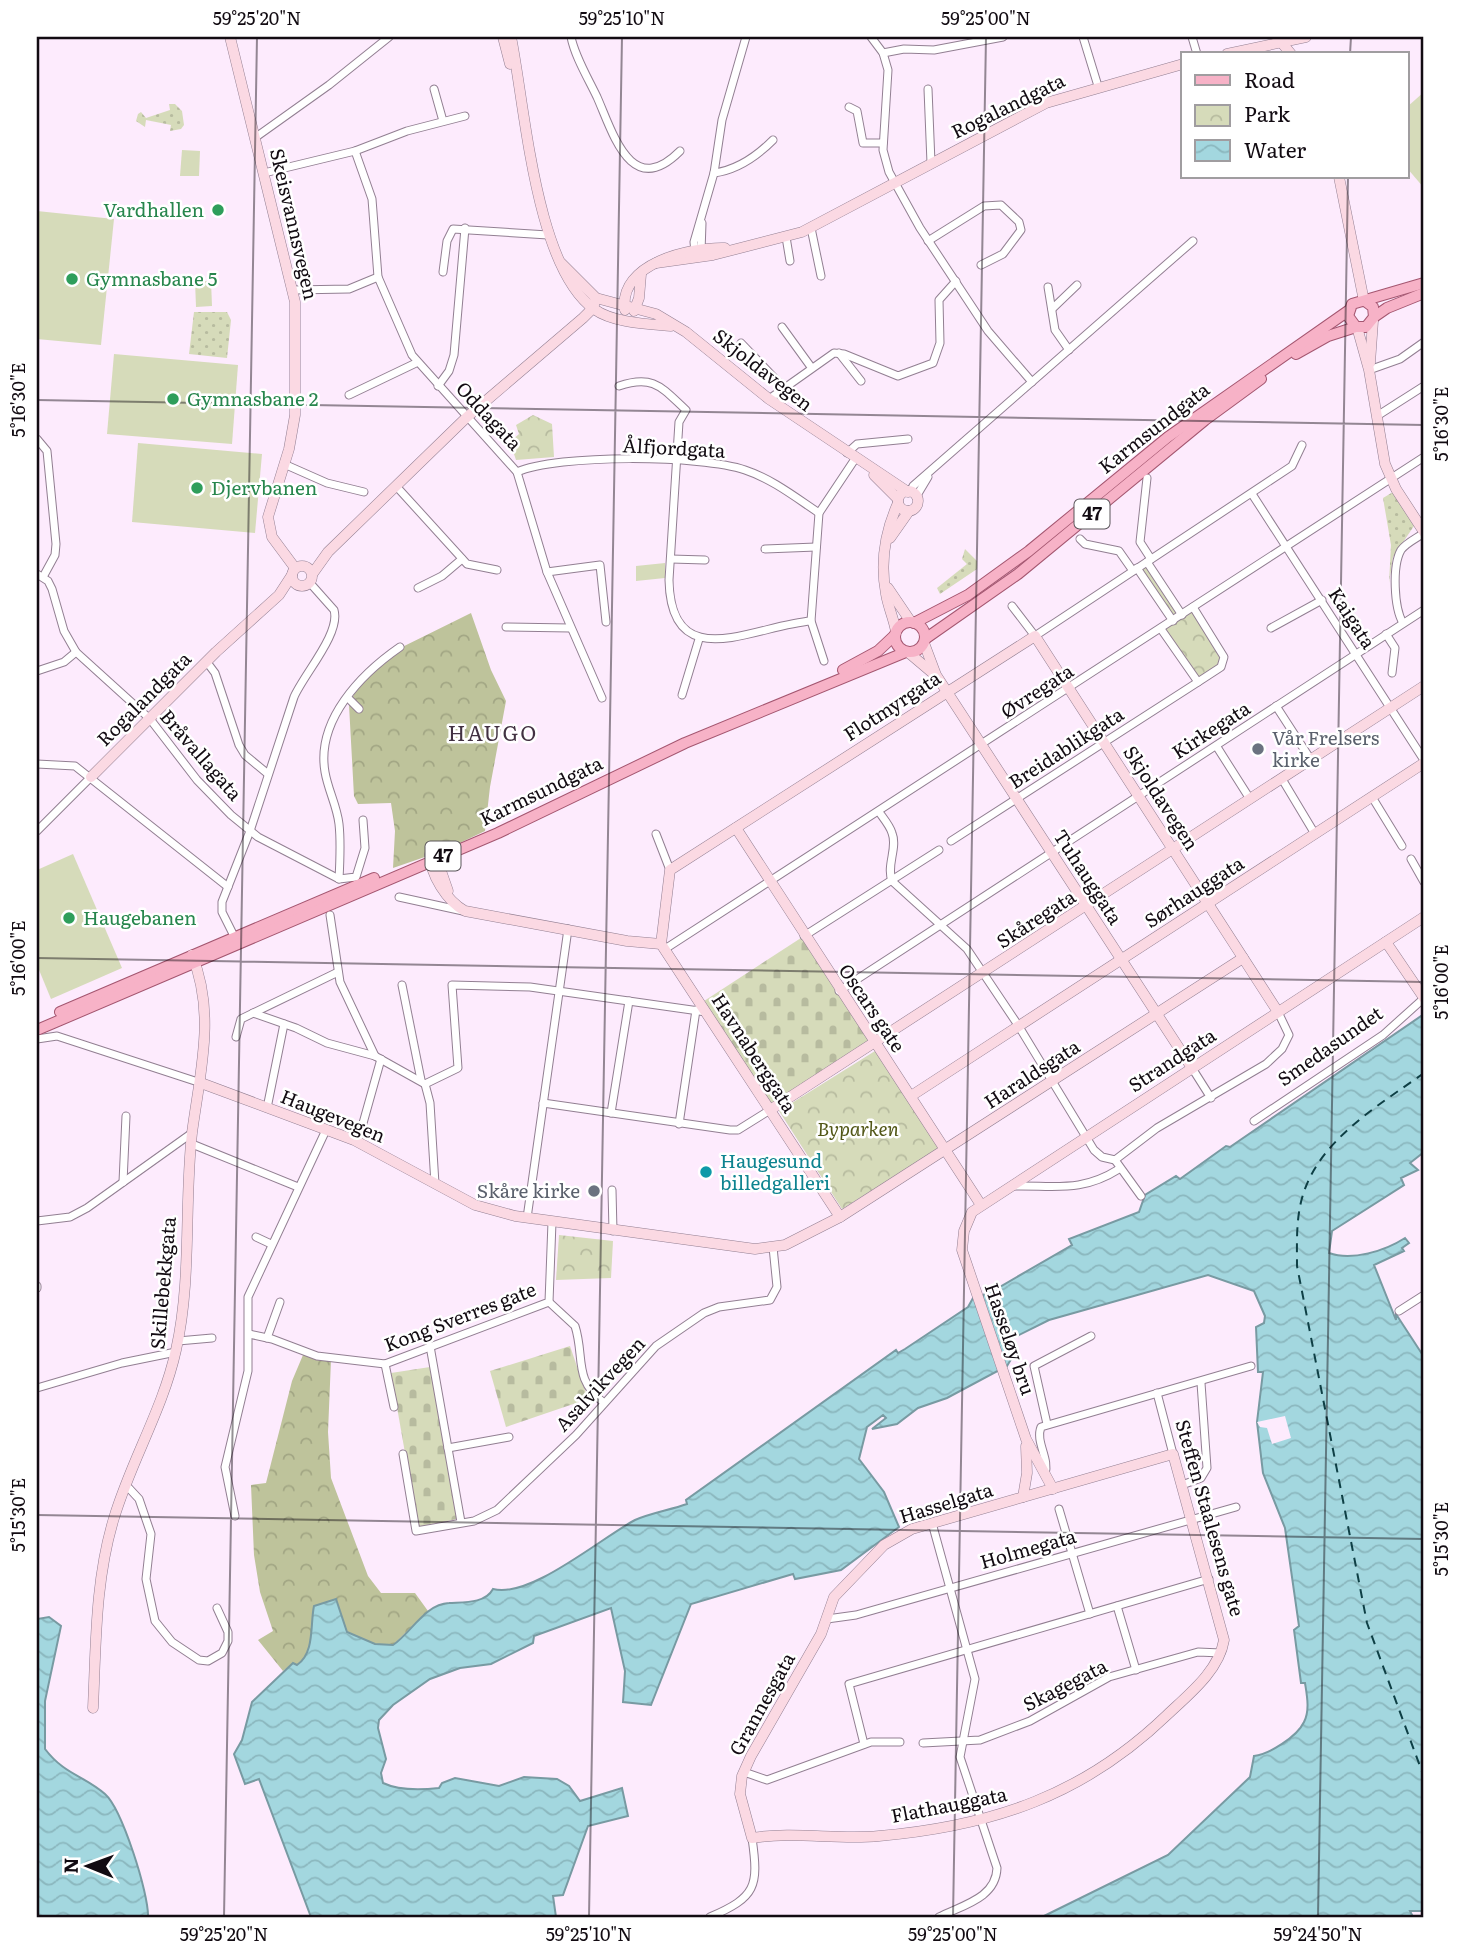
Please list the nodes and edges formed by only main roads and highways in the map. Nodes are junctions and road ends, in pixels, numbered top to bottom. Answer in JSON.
{"nodes":[{"id":1,"x":1424,"y":283,"type":"edge"},
{"id":2,"x":1424,"y":293,"type":"edge"},
{"id":3,"x":1365,"y":301,"type":"junction"},
{"id":4,"x":1350,"y":307,"type":"junction"},
{"id":5,"x":1373,"y":319,"type":"junction"},
{"id":6,"x":1357,"y":327,"type":"junction"},
{"id":7,"x":912,"y":623,"type":"junction"},
{"id":8,"x":896,"y":633,"type":"junction"},
{"id":9,"x":925,"y":641,"type":"junction"},
{"id":10,"x":907,"y":652,"type":"junction"},
{"id":11,"x":431,"y":859,"type":"junction"},
{"id":12,"x":194,"y":958,"type":"junction"},
{"id":13,"x":37,"y":1022,"type":"edge"},
{"id":14,"x":37,"y":1030,"type":"edge"}],
"edges":[{"from":1,"to":3,"type":"main road","number":"47"},
{"from":2,"to":5,"type":"main road","number":"47"},
{"from":3,"to":4,"type":"main road","number":"47"},
{"from":3,"to":5,"type":"main road"},
{"from":4,"to":6,"type":"main road"},
{"from":4,"to":7,"type":"main road","name":"Karmsundgata","number":"47"},
{"from":5,"to":6,"type":"main road","number":"47"},
{"from":6,"to":9,"type":"main road","name":"Karmsundgata","number":"47"},
{"from":7,"to":8,"type":"main road","number":"47"},
{"from":7,"to":9,"type":"main road"},
{"from":8,"to":10,"type":"main road"},
{"from":8,"to":11,"type":"main road","name":"Karmsundgata","number":"47"},
{"from":9,"to":10,"type":"main road","number":"47"},
{"from":10,"to":11,"type":"main road","name":"Karmsundgata","number":"47"},
{"from":11,"to":12,"type":"main road","name":"Karmsundgata","number":"47"},
{"from":11,"to":12,"type":"main road","name":"Karmsundgata","number":"47"},
{"from":12,"to":13,"type":"main road","name":"Karmsundgata","number":"47"},
{"from":12,"to":14,"type":"main road","name":"Karmsundgata","number":"47"}]}
